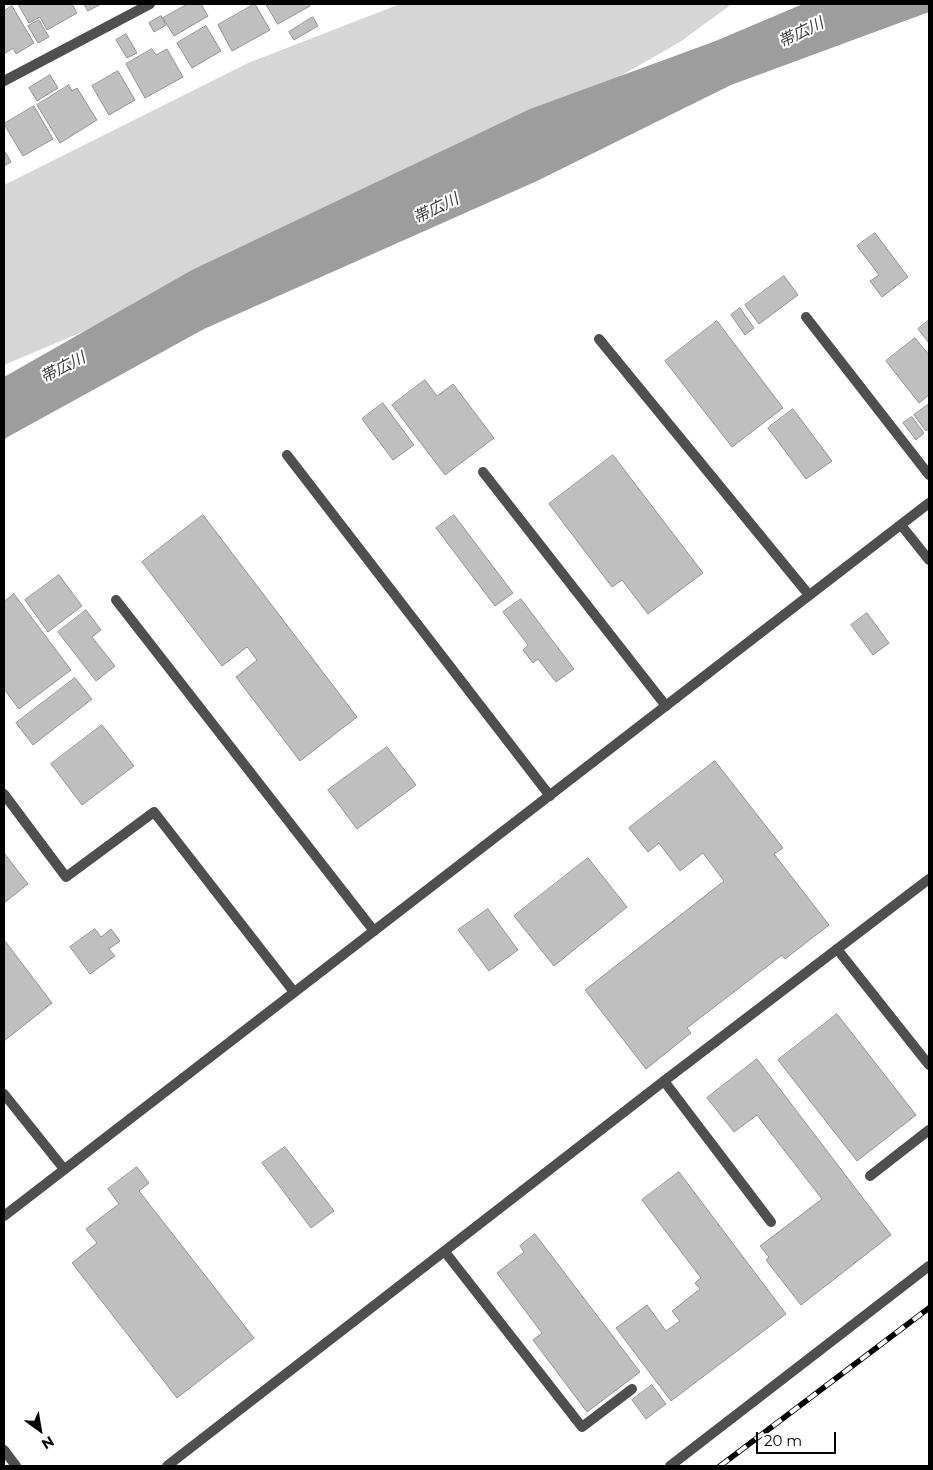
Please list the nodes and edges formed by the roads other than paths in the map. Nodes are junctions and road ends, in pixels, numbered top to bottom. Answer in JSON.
{"nodes":[{"id":1,"x":150,"y":4,"type":"edge"},
{"id":2,"x":4,"y":81,"type":"edge"},
{"id":3,"x":806,"y":317,"type":"dead end"},
{"id":4,"x":599,"y":339,"type":"dead end"},
{"id":5,"x":287,"y":455,"type":"dead end"},
{"id":6,"x":483,"y":472,"type":"dead end"},
{"id":7,"x":929,"y":474,"type":"edge"},
{"id":8,"x":929,"y":503,"type":"edge"},
{"id":9,"x":901,"y":525,"type":"junction"},
{"id":10,"x":929,"y":560,"type":"edge"},
{"id":11,"x":810,"y":595,"type":"junction"},
{"id":12,"x":116,"y":600,"type":"dead end"},
{"id":13,"x":666,"y":706,"type":"junction"},
{"id":14,"x":4,"y":794,"type":"edge"},
{"id":15,"x":550,"y":796,"type":"junction"},
{"id":16,"x":929,"y":879,"type":"edge"},
{"id":17,"x":374,"y":931,"type":"junction"},
{"id":18,"x":838,"y":949,"type":"junction"},
{"id":19,"x":294,"y":992,"type":"junction"},
{"id":20,"x":929,"y":1065,"type":"edge"},
{"id":21,"x":664,"y":1081,"type":"junction"},
{"id":22,"x":4,"y":1094,"type":"edge"},
{"id":23,"x":929,"y":1130,"type":"edge"},
{"id":24,"x":64,"y":1169,"type":"junction"},
{"id":25,"x":870,"y":1176,"type":"dead end"},
{"id":26,"x":4,"y":1216,"type":"edge"},
{"id":27,"x":771,"y":1222,"type":"dead end"},
{"id":28,"x":445,"y":1252,"type":"junction"},
{"id":29,"x":929,"y":1266,"type":"edge"},
{"id":30,"x":632,"y":1389,"type":"dead end"},
{"id":31,"x":4,"y":1450,"type":"edge"},
{"id":32,"x":16,"y":1466,"type":"edge"},
{"id":33,"x":167,"y":1466,"type":"edge"},
{"id":34,"x":670,"y":1466,"type":"edge"}],
"edges":[{"from":1,"to":2,"type":"street"},
{"from":3,"to":7,"type":"street"},
{"from":4,"to":11,"type":"street"},
{"from":5,"to":15,"type":"street"},
{"from":6,"to":13,"type":"street"},
{"from":8,"to":9,"type":"street"},
{"from":9,"to":10,"type":"street"},
{"from":9,"to":11,"type":"street"},
{"from":11,"to":13,"type":"street"},
{"from":12,"to":17,"type":"street"},
{"from":13,"to":15,"type":"street"},
{"from":14,"to":19,"type":"street"},
{"from":15,"to":17,"type":"street"},
{"from":16,"to":18,"type":"street"},
{"from":17,"to":19,"type":"street"},
{"from":18,"to":20,"type":"street"},
{"from":18,"to":21,"type":"street"},
{"from":19,"to":24,"type":"street"},
{"from":21,"to":27,"type":"street"},
{"from":21,"to":28,"type":"street"},
{"from":22,"to":24,"type":"street"},
{"from":23,"to":25,"type":"street"},
{"from":24,"to":26,"type":"street"},
{"from":28,"to":30,"type":"street"},
{"from":28,"to":33,"type":"street"},
{"from":29,"to":34,"type":"street"},
{"from":31,"to":32,"type":"street"}]}
